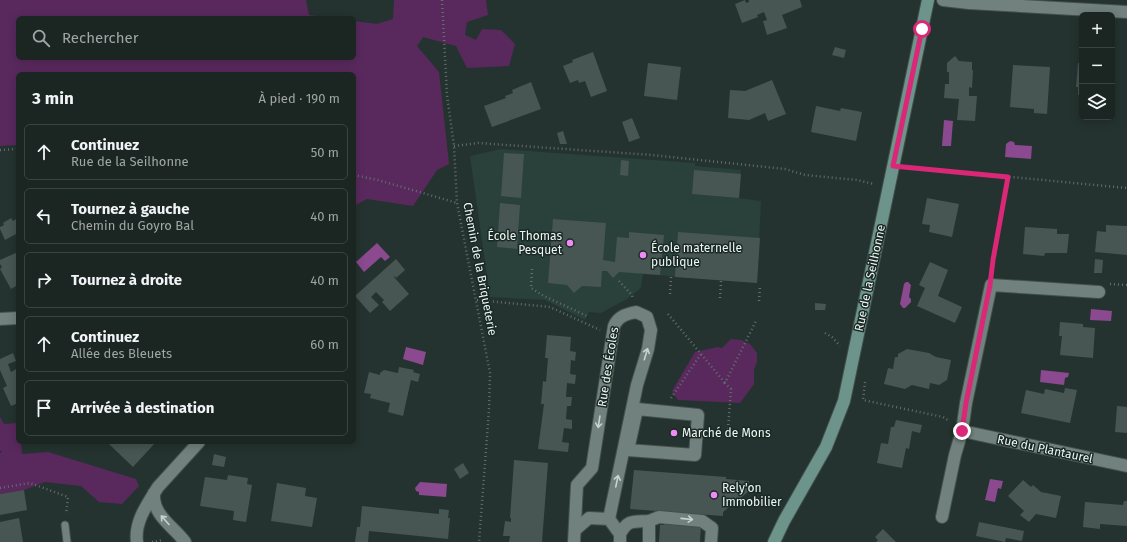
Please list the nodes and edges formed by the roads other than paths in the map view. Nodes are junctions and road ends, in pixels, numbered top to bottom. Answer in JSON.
{"nodes":[{"id":1,"x":928,"y":0,"type":"edge"},
{"id":2,"x":943,"y":0,"type":"edge"},
{"id":3,"x":1127,"y":12,"type":"edge"},
{"id":4,"x":1099,"y":292,"type":"dead end"},
{"id":5,"x":16,"y":318,"type":"edge"},
{"id":6,"x":0,"y":319,"type":"edge"},
{"id":7,"x":670,"y":412,"type":"joint"},
{"id":8,"x":962,"y":431,"type":"junction"},
{"id":9,"x":198,"y":444,"type":"edge"},
{"id":10,"x":1127,"y":466,"type":"edge"},
{"id":11,"x":154,"y":493,"type":"junction"},
{"id":12,"x":942,"y":517,"type":"dead end"},
{"id":13,"x":609,"y":519,"type":"junction"},
{"id":14,"x":649,"y":521,"type":"junction"},
{"id":15,"x":65,"y":525,"type":"road end"},
{"id":16,"x":575,"y":530,"type":"junction"},
{"id":17,"x":620,"y":538,"type":"edge"},
{"id":18,"x":67,"y":542,"type":"edge"},
{"id":19,"x":137,"y":542,"type":"edge"},
{"id":20,"x":185,"y":542,"type":"edge"},
{"id":21,"x":574,"y":542,"type":"edge"},
{"id":22,"x":649,"y":542,"type":"edge"},
{"id":23,"x":711,"y":542,"type":"edge"},
{"id":24,"x":774,"y":542,"type":"edge"}],
"edges":[{"from":1,"to":24,"type":"street","name":"Rue de la Seilhonne"},
{"from":2,"to":3,"type":"street"},
{"from":4,"to":8,"type":"street"},
{"from":5,"to":6,"type":"street"},
{"from":7,"to":7,"type":"street"},
{"from":8,"to":10,"type":"street","name":"Rue du Plantaurel"},
{"from":8,"to":12,"type":"street"},
{"from":9,"to":11,"type":"street"},
{"from":11,"to":19,"type":"street"},
{"from":20,"to":11,"type":"street","one_way":true},
{"from":13,"to":16,"type":"street"},
{"from":13,"to":16,"type":"street","name":"Rue des Écoles","one_way":true},
{"from":13,"to":17,"type":"street"},
{"from":14,"to":17,"type":"street"},
{"from":14,"to":22,"type":"street"},
{"from":14,"to":23,"type":"street","one_way":true},
{"from":15,"to":18,"type":"lane"},
{"from":16,"to":21,"type":"street","name":"Rue des Écoles"}]}
